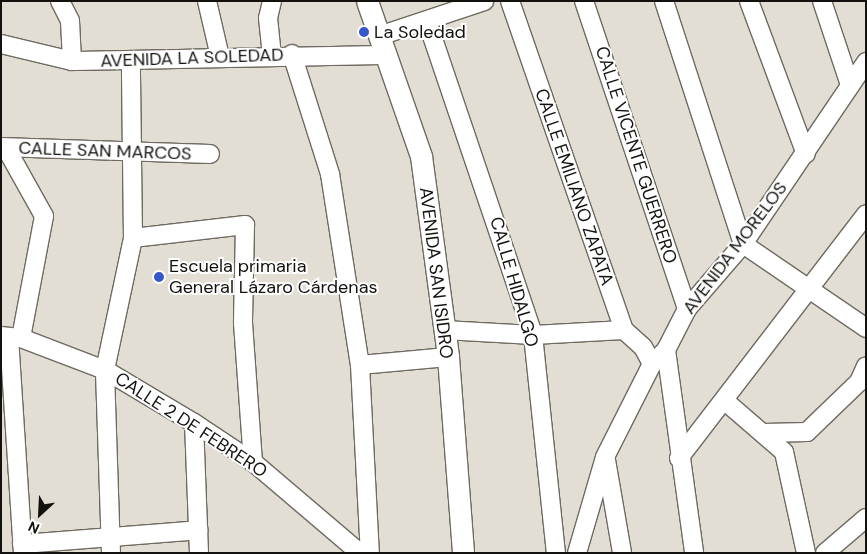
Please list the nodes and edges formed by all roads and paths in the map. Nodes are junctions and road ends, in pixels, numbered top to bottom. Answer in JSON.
{"nodes":[{"id":1,"x":60,"y":1,"type":"edge"},
{"id":2,"x":206,"y":1,"type":"edge"},
{"id":3,"x":272,"y":1,"type":"edge"},
{"id":4,"x":367,"y":1,"type":"edge"},
{"id":5,"x":484,"y":1,"type":"edge"},
{"id":6,"x":510,"y":1,"type":"edge"},
{"id":7,"x":584,"y":1,"type":"edge"},
{"id":8,"x":664,"y":1,"type":"edge"},
{"id":9,"x":749,"y":1,"type":"edge"},
{"id":10,"x":822,"y":1,"type":"edge"},
{"id":11,"x":427,"y":21,"type":"junction"},
{"id":12,"x":1,"y":44,"type":"edge"},
{"id":13,"x":382,"y":45,"type":"junction"},
{"id":14,"x":292,"y":54,"type":"junction"},
{"id":15,"x":272,"y":55,"type":"junction"},
{"id":16,"x":220,"y":57,"type":"junction"},
{"id":17,"x":72,"y":61,"type":"junction"},
{"id":18,"x":131,"y":62,"type":"junction"},
{"id":19,"x":866,"y":62,"type":"edge"},
{"id":20,"x":850,"y":85,"type":"junction"},
{"id":21,"x":4,"y":147,"type":"edge"},
{"id":22,"x":130,"y":154,"type":"junction"},
{"id":23,"x":210,"y":154,"type":"dead end"},
{"id":24,"x":806,"y":154,"type":"junction"},
{"id":25,"x":866,"y":214,"type":"edge"},
{"id":26,"x":133,"y":238,"type":"junction"},
{"id":27,"x":743,"y":244,"type":"junction"},
{"id":28,"x":809,"y":291,"type":"junction"},
{"id":29,"x":687,"y":309,"type":"junction"},
{"id":30,"x":866,"y":328,"type":"edge"},
{"id":31,"x":444,"y":330,"type":"junction"},
{"id":32,"x":624,"y":330,"type":"junction"},
{"id":33,"x":534,"y":335,"type":"junction"},
{"id":34,"x":10,"y":337,"type":"edge"},
{"id":35,"x":666,"y":350,"type":"junction"},
{"id":36,"x":448,"y":357,"type":"junction"},
{"id":37,"x":652,"y":364,"type":"junction"},
{"id":38,"x":360,"y":365,"type":"junction"},
{"id":39,"x":105,"y":370,"type":"junction"},
{"id":40,"x":863,"y":380,"type":"edge"},
{"id":41,"x":726,"y":401,"type":"junction"},
{"id":42,"x":194,"y":423,"type":"junction"},
{"id":43,"x":764,"y":433,"type":"junction"},
{"id":44,"x":605,"y":457,"type":"junction"},
{"id":45,"x":679,"y":458,"type":"junction"},
{"id":46,"x":253,"y":462,"type":"junction"},
{"id":47,"x":866,"y":518,"type":"edge"},
{"id":48,"x":198,"y":530,"type":"junction"},
{"id":49,"x":110,"y":544,"type":"edge"},
{"id":50,"x":22,"y":548,"type":"edge"},
{"id":51,"x":199,"y":553,"type":"edge"},
{"id":52,"x":360,"y":553,"type":"edge"},
{"id":53,"x":370,"y":553,"type":"edge"},
{"id":54,"x":463,"y":553,"type":"edge"},
{"id":55,"x":556,"y":553,"type":"edge"},
{"id":56,"x":578,"y":553,"type":"edge"},
{"id":57,"x":622,"y":553,"type":"edge"},
{"id":58,"x":694,"y":553,"type":"edge"},
{"id":59,"x":806,"y":553,"type":"edge"},
{"id":60,"x":825,"y":553,"type":"edge"}],
"edges":[{"from":1,"to":17,"type":"street"},
{"from":2,"to":16,"type":"street"},
{"from":3,"to":15,"type":"street"},
{"from":4,"to":13,"type":"main road","name":"AVENIDA SAN ISIDRO"},
{"from":5,"to":11,"type":"street","name":"AVENIDA LA SOLEDAD"},
{"from":6,"to":32,"type":"street","name":"CALLE EMILIANO ZAPATA"},
{"from":7,"to":29,"type":"street","name":"CALLE VICENTE GUERRERO"},
{"from":8,"to":27,"type":"street"},
{"from":9,"to":24,"type":"street"},
{"from":10,"to":20,"type":"street"},
{"from":11,"to":13,"type":"street","name":"AVENIDA LA SOLEDAD"},
{"from":11,"to":33,"type":"street","name":"CALLE HIDALGO"},
{"from":12,"to":17,"type":"street","name":"AVENIDA LA SOLEDAD"},
{"from":13,"to":14,"type":"street","name":"AVENIDA LA SOLEDAD"},
{"from":13,"to":31,"type":"main road","name":"AVENIDA SAN ISIDRO"},
{"from":14,"to":15,"type":"street","name":"AVENIDA LA SOLEDAD"},
{"from":14,"to":38,"type":"street"},
{"from":15,"to":16,"type":"street","name":"AVENIDA LA SOLEDAD"},
{"from":16,"to":18,"type":"street","name":"AVENIDA LA SOLEDAD"},
{"from":17,"to":18,"type":"street","name":"AVENIDA LA SOLEDAD"},
{"from":18,"to":22,"type":"street"},
{"from":19,"to":20,"type":"street","name":"AVENIDA MORELOS"},
{"from":20,"to":24,"type":"street","name":"AVENIDA MORELOS"},
{"from":21,"to":22,"type":"street","name":"CALLE SAN MARCOS"},
{"from":21,"to":34,"type":"street"},
{"from":22,"to":23,"type":"street","name":"CALLE SAN MARCOS"},
{"from":22,"to":26,"type":"street"},
{"from":24,"to":27,"type":"street","name":"AVENIDA MORELOS"},
{"from":25,"to":28,"type":"street"},
{"from":26,"to":39,"type":"street"},
{"from":26,"to":46,"type":"street"},
{"from":27,"to":28,"type":"street"},
{"from":27,"to":29,"type":"street","name":"AVENIDA MORELOS"},
{"from":28,"to":30,"type":"street"},
{"from":28,"to":41,"type":"street"},
{"from":29,"to":35,"type":"street","name":"AVENIDA MORELOS"},
{"from":31,"to":33,"type":"street"},
{"from":31,"to":36,"type":"main road","name":"AVENIDA SAN ISIDRO"},
{"from":32,"to":33,"type":"street"},
{"from":32,"to":37,"type":"street","name":"CALLE EMILIANO ZAPATA"},
{"from":33,"to":55,"type":"street","name":"CALLE HIDALGO"},
{"from":34,"to":39,"type":"street","name":"CALLE 2 DE FEBRERO"},
{"from":34,"to":50,"type":"street"},
{"from":35,"to":37,"type":"street","name":"AVENIDA MORELOS"},
{"from":35,"to":45,"type":"street"},
{"from":36,"to":38,"type":"street"},
{"from":36,"to":54,"type":"main road","name":"AVENIDA SAN ISIDRO"},
{"from":37,"to":44,"type":"street","name":"AVENIDA MORELOS"},
{"from":38,"to":53,"type":"street"},
{"from":39,"to":42,"type":"street","name":"CALLE 2 DE FEBRERO"},
{"from":39,"to":49,"type":"street"},
{"from":40,"to":43,"type":"street"},
{"from":41,"to":43,"type":"street"},
{"from":41,"to":45,"type":"street"},
{"from":42,"to":46,"type":"street","name":"CALLE 2 DE FEBRERO"},
{"from":42,"to":48,"type":"street"},
{"from":43,"to":59,"type":"street"},
{"from":44,"to":56,"type":"street","name":"AVENIDA MORELOS"},
{"from":44,"to":57,"type":"street"},
{"from":45,"to":58,"type":"street"},
{"from":46,"to":52,"type":"street","name":"CALLE 2 DE FEBRERO"},
{"from":47,"to":60,"type":"street"},
{"from":48,"to":49,"type":"street"},
{"from":48,"to":51,"type":"street"},
{"from":49,"to":50,"type":"street"}]}
